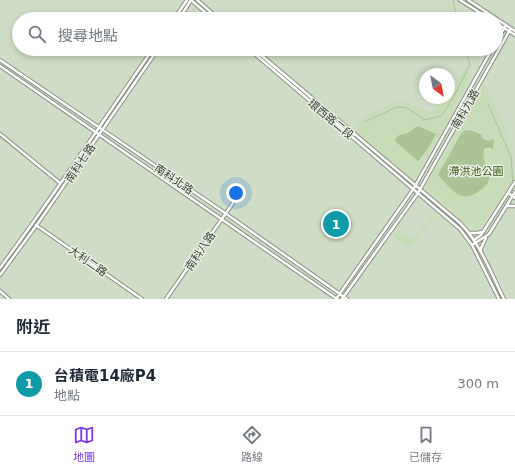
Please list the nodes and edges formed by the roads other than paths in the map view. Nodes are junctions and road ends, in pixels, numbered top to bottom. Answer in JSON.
{"nodes":[{"id":1,"x":187,"y":0,"type":"edge"},
{"id":2,"x":191,"y":0,"type":"edge"},
{"id":3,"x":197,"y":0,"type":"edge"},
{"id":4,"x":460,"y":0,"type":"edge"},
{"id":5,"x":468,"y":0,"type":"edge"},
{"id":6,"x":179,"y":12,"type":"edge"},
{"id":7,"x":183,"y":12,"type":"edge"},
{"id":8,"x":205,"y":12,"type":"edge"},
{"id":9,"x":211,"y":12,"type":"edge"},
{"id":10,"x":479,"y":12,"type":"edge"},
{"id":11,"x":486,"y":12,"type":"edge"},
{"id":12,"x":503,"y":23,"type":"edge"},
{"id":13,"x":506,"y":25,"type":"junction"},
{"id":14,"x":504,"y":28,"type":"joint"},
{"id":15,"x":511,"y":28,"type":"junction"},
{"id":16,"x":515,"y":31,"type":"edge"},
{"id":17,"x":509,"y":32,"type":"junction"},
{"id":18,"x":515,"y":35,"type":"edge"},
{"id":19,"x":503,"y":43,"type":"edge"},
{"id":20,"x":148,"y":56,"type":"edge"},
{"id":21,"x":153,"y":56,"type":"edge"},
{"id":22,"x":257,"y":56,"type":"edge"},
{"id":23,"x":262,"y":56,"type":"edge"},
{"id":24,"x":488,"y":56,"type":"edge"},
{"id":25,"x":495,"y":56,"type":"edge"},
{"id":26,"x":0,"y":60,"type":"edge"},
{"id":27,"x":0,"y":66,"type":"edge"},
{"id":28,"x":100,"y":129,"type":"junction"},
{"id":29,"x":0,"y":134,"type":"edge"},
{"id":30,"x":97,"y":134,"type":"junction"},
{"id":31,"x":515,"y":182,"type":"edge"},
{"id":32,"x":60,"y":183,"type":"junction"},
{"id":33,"x":415,"y":185,"type":"junction"},
{"id":34,"x":414,"y":188,"type":"junction"},
{"id":35,"x":420,"y":189,"type":"junction"},
{"id":36,"x":514,"y":190,"type":"edge"},
{"id":37,"x":418,"y":192,"type":"junction"},
{"id":38,"x":508,"y":193,"type":"junction"},
{"id":39,"x":514,"y":197,"type":"edge"},
{"id":40,"x":233,"y":203,"type":"dead end"},
{"id":41,"x":515,"y":206,"type":"edge"},
{"id":42,"x":225,"y":213,"type":"junction"},
{"id":43,"x":502,"y":213,"type":"junction"},
{"id":44,"x":221,"y":219,"type":"junction"},
{"id":45,"x":35,"y":225,"type":"junction"},
{"id":46,"x":484,"y":230,"type":"junction"},
{"id":47,"x":470,"y":233,"type":"junction"},
{"id":48,"x":489,"y":234,"type":"junction"},
{"id":49,"x":475,"y":242,"type":"junction"},
{"id":50,"x":471,"y":244,"type":"junction"},
{"id":51,"x":482,"y":256,"type":"junction"},
{"id":52,"x":0,"y":268,"type":"edge"},
{"id":53,"x":0,"y":276,"type":"edge"},
{"id":54,"x":0,"y":291,"type":"edge"},
{"id":55,"x":339,"y":294,"type":"junction"},
{"id":56,"x":342,"y":298,"type":"edge"},
{"id":57,"x":9,"y":299,"type":"edge"},
{"id":58,"x":142,"y":299,"type":"edge"},
{"id":59,"x":166,"y":299,"type":"edge"},
{"id":60,"x":336,"y":299,"type":"edge"},
{"id":61,"x":347,"y":299,"type":"edge"},
{"id":62,"x":499,"y":299,"type":"edge"},
{"id":63,"x":504,"y":299,"type":"edge"}],
"edges":[{"from":1,"to":6,"type":"street"},
{"from":2,"to":7,"type":"street"},
{"from":2,"to":8,"type":"street"},
{"from":3,"to":9,"type":"street"},
{"from":4,"to":10,"type":"street"},
{"from":5,"to":11,"type":"street"},
{"from":12,"to":13,"type":"street"},
{"from":13,"to":14,"type":"street"},
{"from":13,"to":15,"type":"street"},
{"from":14,"to":17,"type":"street"},
{"from":15,"to":16,"type":"street"},
{"from":15,"to":17,"type":"street","name":"南科九路"},
{"from":17,"to":18,"type":"street"},
{"from":17,"to":19,"type":"street","name":"南科九路"},
{"from":20,"to":28,"type":"street","name":"南科七路"},
{"from":21,"to":28,"type":"street","name":"南科七路"},
{"from":22,"to":34,"type":"street","name":"環西路二段"},
{"from":23,"to":33,"type":"street","name":"環西路二段"},
{"from":24,"to":33,"type":"street","name":"南科九路"},
{"from":25,"to":35,"type":"street","name":"南科九路"},
{"from":26,"to":28,"type":"street","name":"南科北路"},
{"from":27,"to":30,"type":"street","name":"南科北路"},
{"from":28,"to":30,"type":"street","name":"南科七路"},
{"from":28,"to":42,"type":"street","name":"南科北路"},
{"from":29,"to":32,"type":"street"},
{"from":30,"to":32,"type":"street","name":"南科七路"},
{"from":30,"to":44,"type":"street","name":"南科北路"},
{"from":30,"to":45,"type":"street","name":"南科七路"},
{"from":31,"to":36,"type":"street"},
{"from":32,"to":45,"type":"street","name":"南科七路"},
{"from":33,"to":34,"type":"street","name":"南科九路"},
{"from":33,"to":35,"type":"street","name":"環西路二段"},
{"from":34,"to":37,"type":"street","name":"環西路二段"},
{"from":34,"to":55,"type":"street"},
{"from":35,"to":37,"type":"street","name":"南科九路"},
{"from":35,"to":47,"type":"street"},
{"from":36,"to":38,"type":"street"},
{"from":36,"to":39,"type":"street"},
{"from":37,"to":50,"type":"street"},
{"from":37,"to":56,"type":"street"},
{"from":38,"to":39,"type":"street"},
{"from":38,"to":46,"type":"street"},
{"from":39,"to":43,"type":"street"},
{"from":40,"to":42,"type":"street","name":"南科八路"},
{"from":41,"to":43,"type":"street"},
{"from":42,"to":44,"type":"street","name":"南科八路"},
{"from":42,"to":55,"type":"street","name":"南科北路"},
{"from":43,"to":48,"type":"street"},
{"from":44,"to":59,"type":"street","name":"南科八路"},
{"from":44,"to":60,"type":"street","name":"南科北路"},
{"from":45,"to":52,"type":"street","name":"南科七路"},
{"from":45,"to":53,"type":"street","name":"南科七路"},
{"from":45,"to":58,"type":"street","name":"大利二路"},
{"from":46,"to":47,"type":"street"},
{"from":46,"to":49,"type":"street"},
{"from":47,"to":49,"type":"street"},
{"from":48,"to":49,"type":"street"},
{"from":48,"to":51,"type":"street"},
{"from":49,"to":50,"type":"street"},
{"from":49,"to":51,"type":"street"},
{"from":50,"to":62,"type":"street"},
{"from":51,"to":63,"type":"street"},
{"from":54,"to":57,"type":"street"},
{"from":55,"to":56,"type":"street","name":"南科北路"},
{"from":55,"to":60,"type":"street"},
{"from":56,"to":61,"type":"street","name":"南科北路"}]}
